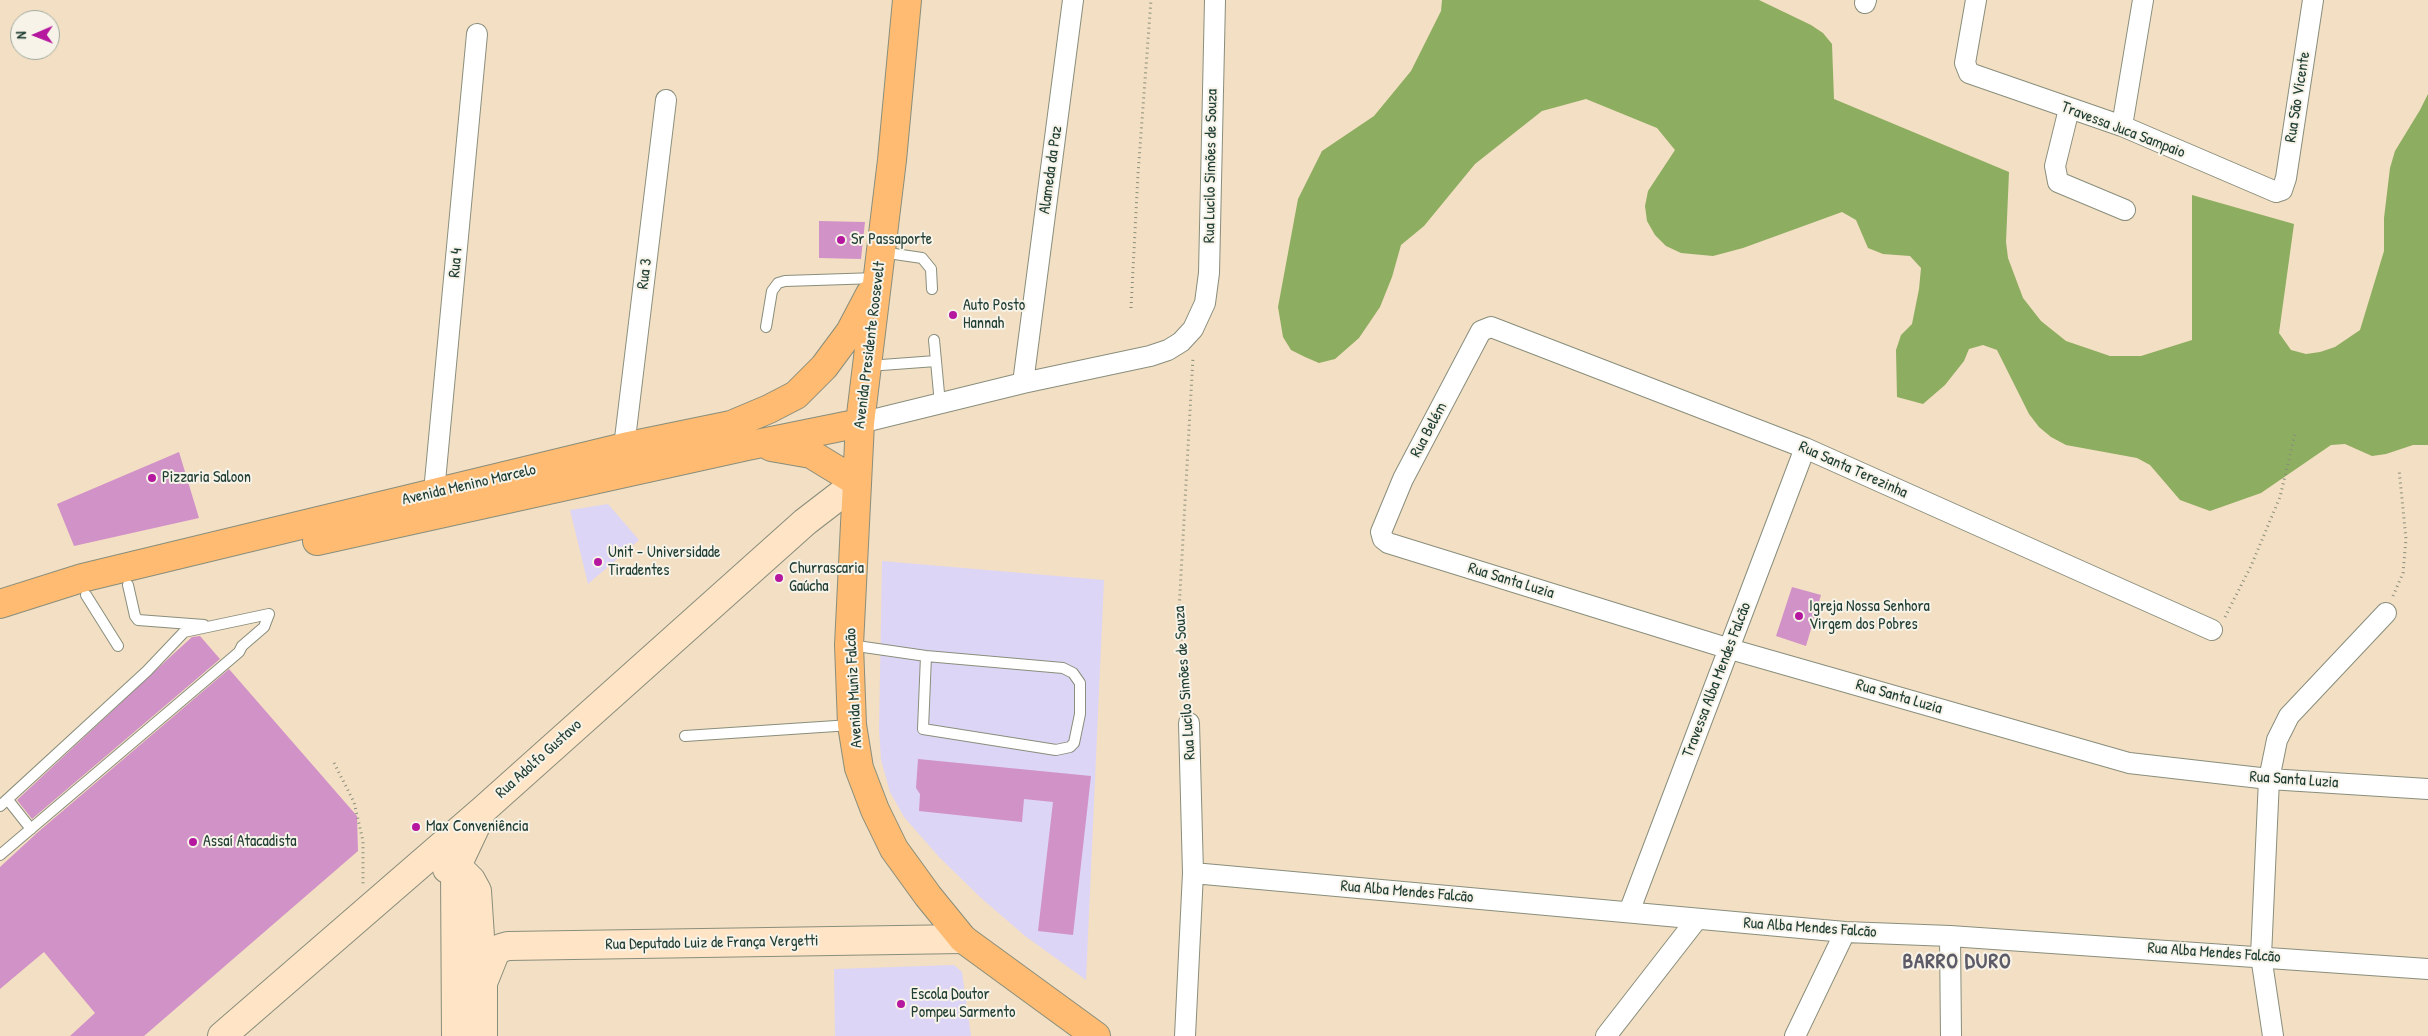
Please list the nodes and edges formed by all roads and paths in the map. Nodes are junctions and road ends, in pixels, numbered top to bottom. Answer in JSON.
{"nodes":[{"id":1,"x":907,"y":0,"type":"edge"},
{"id":2,"x":1073,"y":0,"type":"edge"},
{"id":3,"x":1151,"y":0,"type":"edge"},
{"id":4,"x":1215,"y":0,"type":"edge"},
{"id":5,"x":1976,"y":0,"type":"edge"},
{"id":6,"x":2143,"y":0,"type":"edge"},
{"id":7,"x":2313,"y":0,"type":"edge"},
{"id":8,"x":477,"y":34,"type":"dead end"},
{"id":9,"x":666,"y":100,"type":"dead end"},
{"id":10,"x":2069,"y":110,"type":"junction"},
{"id":11,"x":2122,"y":126,"type":"junction"},
{"id":12,"x":2279,"y":192,"type":"joint"},
{"id":13,"x":2125,"y":210,"type":"dead end"},
{"id":14,"x":879,"y":265,"type":"junction"},
{"id":15,"x":932,"y":289,"type":"dead end"},
{"id":16,"x":1131,"y":308,"type":"dead end"},
{"id":17,"x":1488,"y":326,"type":"joint"},
{"id":18,"x":766,"y":327,"type":"dead end"},
{"id":19,"x":1193,"y":329,"type":"junction"},
{"id":20,"x":934,"y":340,"type":"dead end"},
{"id":21,"x":936,"y":361,"type":"junction"},
{"id":22,"x":867,"y":366,"type":"junction"},
{"id":23,"x":1023,"y":383,"type":"junction"},
{"id":24,"x":940,"y":404,"type":"junction"},
{"id":25,"x":860,"y":423,"type":"junction"},
{"id":26,"x":2295,"y":434,"type":"dead end"},
{"id":27,"x":747,"y":446,"type":"junction"},
{"id":28,"x":624,"y":447,"type":"junction"},
{"id":29,"x":1805,"y":448,"type":"junction"},
{"id":30,"x":2399,"y":469,"type":"dead end"},
{"id":31,"x":857,"y":482,"type":"junction"},
{"id":32,"x":434,"y":492,"type":"junction"},
{"id":33,"x":1383,"y":539,"type":"joint"},
{"id":34,"x":128,"y":585,"type":"junction"},
{"id":35,"x":86,"y":595,"type":"junction"},
{"id":36,"x":0,"y":604,"type":"edge"},
{"id":37,"x":2386,"y":613,"type":"joint"},
{"id":38,"x":0,"y":622,"type":"edge"},
{"id":39,"x":213,"y":625,"type":"junction"},
{"id":40,"x":2212,"y":630,"type":"joint"},
{"id":41,"x":849,"y":645,"type":"junction"},
{"id":42,"x":118,"y":646,"type":"dead end"},
{"id":43,"x":1730,"y":649,"type":"junction"},
{"id":44,"x":926,"y":656,"type":"junction"},
{"id":45,"x":1190,"y":723,"type":"joint"},
{"id":46,"x":852,"y":724,"type":"junction"},
{"id":47,"x":686,"y":736,"type":"dead end"},
{"id":48,"x":334,"y":764,"type":"dead end"},
{"id":49,"x":2268,"y":779,"type":"junction"},
{"id":50,"x":2428,"y":789,"type":"edge"},
{"id":51,"x":4,"y":803,"type":"edge"},
{"id":52,"x":484,"y":809,"type":"junction"},
{"id":53,"x":31,"y":829,"type":"junction"},
{"id":54,"x":0,"y":855,"type":"edge"},
{"id":55,"x":455,"y":870,"type":"junction"},
{"id":56,"x":1193,"y":873,"type":"junction"},
{"id":57,"x":404,"y":877,"type":"junction"},
{"id":58,"x":365,"y":911,"type":"junction"},
{"id":59,"x":1629,"y":912,"type":"junction"},
{"id":60,"x":1697,"y":920,"type":"junction"},
{"id":61,"x":1845,"y":932,"type":"junction"},
{"id":62,"x":1950,"y":936,"type":"junction"},
{"id":63,"x":963,"y":938,"type":"junction"},
{"id":64,"x":2261,"y":956,"type":"junction"},
{"id":65,"x":2428,"y":969,"type":"edge"},
{"id":66,"x":483,"y":983,"type":"junction"},
{"id":67,"x":222,"y":1036,"type":"edge"},
{"id":68,"x":456,"y":1036,"type":"edge"},
{"id":69,"x":483,"y":1036,"type":"edge"},
{"id":70,"x":1096,"y":1036,"type":"edge"},
{"id":71,"x":1185,"y":1036,"type":"edge"},
{"id":72,"x":1606,"y":1036,"type":"edge"},
{"id":73,"x":1795,"y":1036,"type":"edge"},
{"id":74,"x":1951,"y":1036,"type":"edge"},
{"id":75,"x":2273,"y":1036,"type":"edge"}],
"edges":[{"from":1,"to":14,"type":"main road","name":"Avenida Presidente Roosevelt"},
{"from":2,"to":23,"type":"street","name":"Alameda da Paz"},
{"from":3,"to":16,"type":"path"},
{"from":4,"to":19,"type":"street","name":"Rua Lucilo Simões de Souza"},
{"from":5,"to":10,"type":"street","name":"Travessa Juca Sampaio"},
{"from":6,"to":11,"type":"street"},
{"from":7,"to":12,"type":"street","name":"Rua São Vicente"},
{"from":8,"to":32,"type":"street","name":"Rua 4"},
{"from":9,"to":28,"type":"street","name":"Rua 3"},
{"from":10,"to":11,"type":"street","name":"Travessa Juca Sampaio"},
{"from":10,"to":13,"type":"street"},
{"from":11,"to":12,"type":"street","name":"Travessa Juca Sampaio"},
{"from":14,"to":15,"type":"lane"},
{"from":14,"to":18,"type":"lane"},
{"from":14,"to":22,"type":"main road","name":"Avenida Presidente Roosevelt"},
{"from":14,"to":28,"type":"main road","name":"Avenida Menino Marcelo"},
{"from":17,"to":29,"type":"street","name":"Rua Santa Terezinha"},
{"from":17,"to":33,"type":"street","name":"Rua Belém"},
{"from":19,"to":23,"type":"street","name":"Rua Lucilo Simões de Souza"},
{"from":19,"to":45,"type":"path","name":"Rua Lucilo Simões de Souza"},
{"from":20,"to":21,"type":"lane"},
{"from":21,"to":22,"type":"lane"},
{"from":21,"to":24,"type":"lane"},
{"from":22,"to":25,"type":"main road","name":"Avenida Presidente Roosevelt"},
{"from":23,"to":24,"type":"street","name":"Rua Lucilo Simões de Souza"},
{"from":24,"to":25,"type":"street","name":"Rua Lucilo Simões de Souza"},
{"from":25,"to":27,"type":"main road","name":"Avenida Menino Marcelo"},
{"from":25,"to":31,"type":"main road","name":"Avenida Presidente Roosevelt"},
{"from":26,"to":40,"type":"path"},
{"from":27,"to":31,"type":"main road"},
{"from":27,"to":34,"type":"main road","name":"Avenida Menino Marcelo"},
{"from":28,"to":32,"type":"main road","name":"Avenida Menino Marcelo"},
{"from":29,"to":40,"type":"street","name":"Rua Santa Terezinha"},
{"from":29,"to":43,"type":"street","name":"Travessa Alba Mendes Falcão"},
{"from":30,"to":37,"type":"path"},
{"from":31,"to":41,"type":"main road","name":"Avenida Muniz Falcão"},
{"from":31,"to":52,"type":"main road","name":"Rua Adolfo Gustavo"},
{"from":32,"to":36,"type":"main road","name":"Avenida Menino Marcelo"},
{"from":33,"to":43,"type":"street","name":"Rua Santa Luzia"},
{"from":34,"to":35,"type":"main road","name":"Avenida Menino Marcelo"},
{"from":34,"to":39,"type":"lane"},
{"from":35,"to":38,"type":"main road","name":"Avenida Menino Marcelo"},
{"from":35,"to":42,"type":"lane"},
{"from":37,"to":49,"type":"street"},
{"from":39,"to":51,"type":"lane"},
{"from":39,"to":53,"type":"lane"},
{"from":41,"to":44,"type":"lane"},
{"from":41,"to":46,"type":"main road","name":"Avenida Muniz Falcão"},
{"from":43,"to":49,"type":"street","name":"Rua Santa Luzia"},
{"from":43,"to":59,"type":"street","name":"Travessa Alba Mendes Falcão"},
{"from":44,"to":44,"type":"lane"},
{"from":45,"to":56,"type":"street","name":"Rua Lucilo Simões de Souza"},
{"from":46,"to":47,"type":"lane"},
{"from":46,"to":63,"type":"main road","name":"Avenida Muniz Falcão"},
{"from":48,"to":58,"type":"path"},
{"from":49,"to":50,"type":"street","name":"Rua Santa Luzia"},
{"from":49,"to":64,"type":"street"},
{"from":51,"to":53,"type":"lane"},
{"from":52,"to":55,"type":"main road"},
{"from":52,"to":57,"type":"main road","name":"Rua Adolfo Gustavo"},
{"from":53,"to":54,"type":"lane"},
{"from":55,"to":57,"type":"main road"},
{"from":55,"to":66,"type":"main road"},
{"from":55,"to":68,"type":"main road"},
{"from":56,"to":59,"type":"street","name":"Rua Alba Mendes Falcão"},
{"from":56,"to":71,"type":"street","name":"Rua Lucilo Simões de Souza"},
{"from":57,"to":58,"type":"main road","name":"Rua Adolfo Gustavo"},
{"from":58,"to":67,"type":"main road","name":"Rua Adolfo Gustavo"},
{"from":59,"to":60,"type":"street","name":"Rua Alba Mendes Falcão"},
{"from":60,"to":61,"type":"street","name":"Rua Alba Mendes Falcão"},
{"from":60,"to":72,"type":"street"},
{"from":61,"to":62,"type":"street","name":"Rua Alba Mendes Falcão"},
{"from":61,"to":73,"type":"street"},
{"from":62,"to":64,"type":"street","name":"Rua Alba Mendes Falcão"},
{"from":62,"to":74,"type":"street"},
{"from":63,"to":66,"type":"main road","name":"Rua Deputado Luiz de França Vergetti"},
{"from":63,"to":70,"type":"main road","name":"Avenida Muniz Falcão"},
{"from":64,"to":65,"type":"street","name":"Rua Alba Mendes Falcão"},
{"from":64,"to":75,"type":"street"},
{"from":66,"to":69,"type":"main road"}]}
